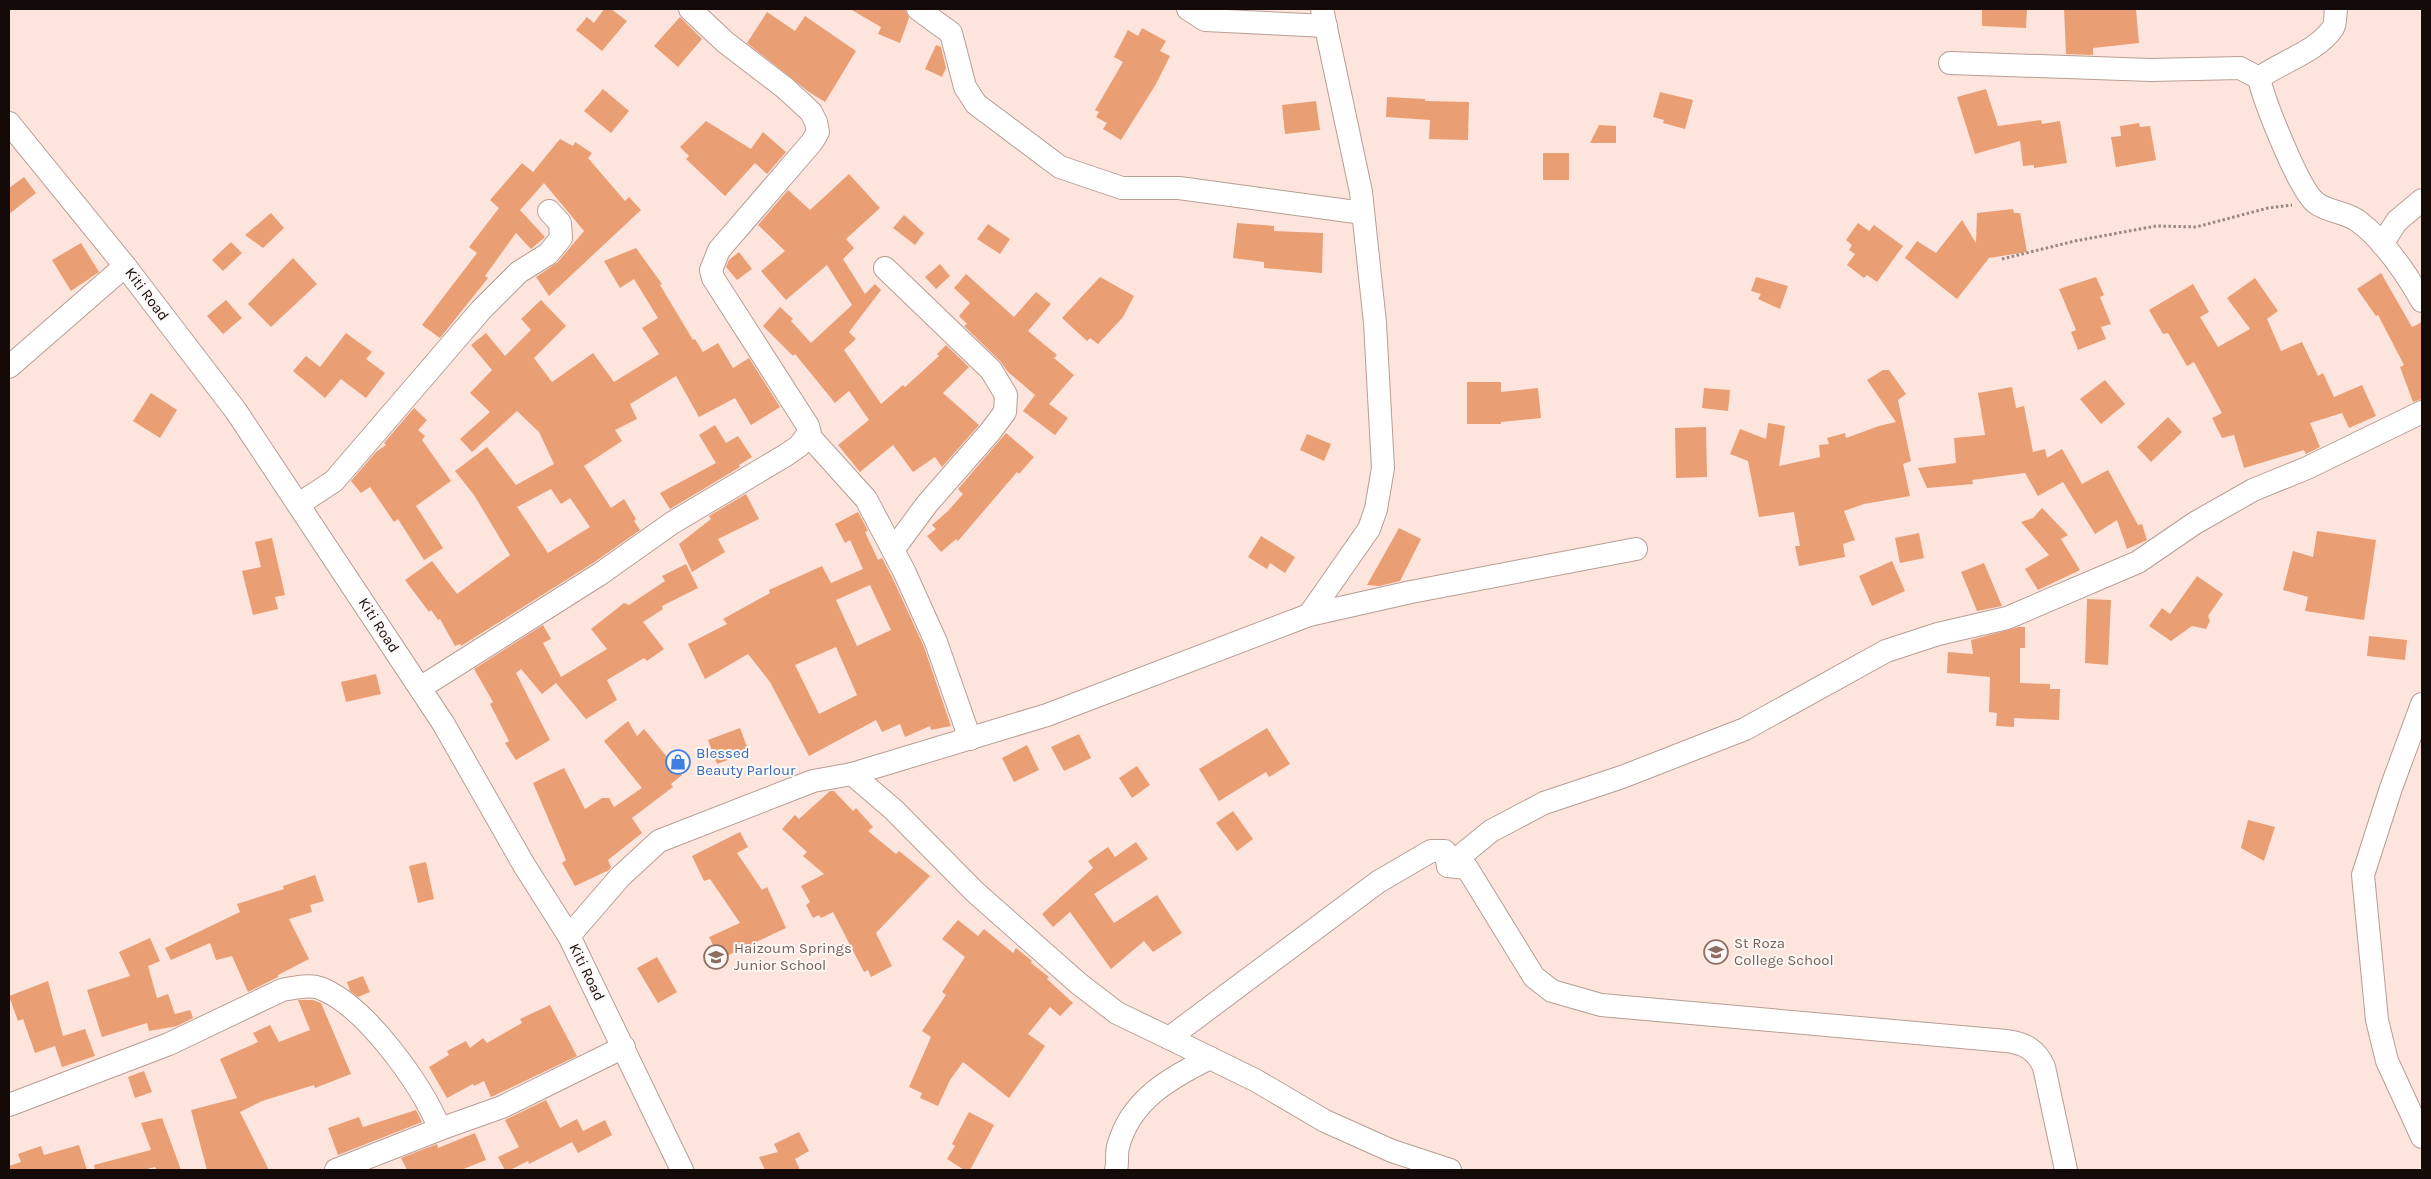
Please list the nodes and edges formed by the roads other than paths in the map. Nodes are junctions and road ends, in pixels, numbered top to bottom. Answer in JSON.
{"nodes":[{"id":1,"x":690,"y":9,"type":"edge"},
{"id":2,"x":918,"y":9,"type":"edge"},
{"id":3,"x":1188,"y":9,"type":"edge"},
{"id":4,"x":2336,"y":9,"type":"edge"},
{"id":5,"x":1324,"y":17,"type":"edge"},
{"id":6,"x":1950,"y":63,"type":"dead end"},
{"id":7,"x":2259,"y":78,"type":"junction"},
{"id":8,"x":9,"y":123,"type":"edge"},
{"id":9,"x":2422,"y":200,"type":"edge"},
{"id":10,"x":550,"y":211,"type":"dead end"},
{"id":11,"x":1363,"y":213,"type":"junction"},
{"id":12,"x":2382,"y":244,"type":"junction"},
{"id":13,"x":125,"y":266,"type":"junction"},
{"id":14,"x":885,"y":268,"type":"dead end"},
{"id":15,"x":2422,"y":301,"type":"edge"},
{"id":16,"x":9,"y":367,"type":"edge"},
{"id":17,"x":2422,"y":412,"type":"edge"},
{"id":18,"x":809,"y":433,"type":"junction"},
{"id":19,"x":299,"y":504,"type":"junction"},
{"id":20,"x":1636,"y":549,"type":"dead end"},
{"id":21,"x":893,"y":550,"type":"junction"},
{"id":22,"x":1309,"y":615,"type":"junction"},
{"id":23,"x":420,"y":688,"type":"junction"},
{"id":24,"x":2422,"y":704,"type":"edge"},
{"id":25,"x":970,"y":738,"type":"junction"},
{"id":26,"x":852,"y":774,"type":"junction"},
{"id":27,"x":1448,"y":866,"type":"junction"},
{"id":28,"x":569,"y":936,"type":"junction"},
{"id":29,"x":1169,"y":1038,"type":"junction"},
{"id":30,"x":624,"y":1047,"type":"junction"},
{"id":31,"x":1210,"y":1058,"type":"junction"},
{"id":32,"x":9,"y":1105,"type":"edge"},
{"id":33,"x":440,"y":1129,"type":"junction"},
{"id":34,"x":2422,"y":1137,"type":"edge"},
{"id":35,"x":336,"y":1170,"type":"edge"},
{"id":36,"x":682,"y":1170,"type":"edge"},
{"id":37,"x":1116,"y":1170,"type":"edge"},
{"id":38,"x":1450,"y":1170,"type":"edge"},
{"id":39,"x":2066,"y":1170,"type":"edge"}],
"edges":[{"from":1,"to":18,"type":"street"},
{"from":2,"to":11,"type":"street"},
{"from":3,"to":5,"type":"street"},
{"from":4,"to":7,"type":"street"},
{"from":5,"to":11,"type":"street"},
{"from":6,"to":7,"type":"street"},
{"from":7,"to":12,"type":"street"},
{"from":8,"to":13,"type":"street","name":"Kiti Road"},
{"from":9,"to":12,"type":"street"},
{"from":10,"to":19,"type":"street"},
{"from":11,"to":22,"type":"street"},
{"from":12,"to":15,"type":"street"},
{"from":13,"to":16,"type":"street"},
{"from":13,"to":19,"type":"street","name":"Kiti Road"},
{"from":14,"to":21,"type":"street"},
{"from":17,"to":27,"type":"street"},
{"from":18,"to":21,"type":"street"},
{"from":18,"to":23,"type":"street"},
{"from":19,"to":23,"type":"street","name":"Kiti Road"},
{"from":20,"to":22,"type":"street"},
{"from":21,"to":25,"type":"street"},
{"from":22,"to":25,"type":"street"},
{"from":23,"to":28,"type":"street","name":"Kiti Road"},
{"from":24,"to":34,"type":"street"},
{"from":25,"to":26,"type":"street"},
{"from":26,"to":28,"type":"street"},
{"from":26,"to":29,"type":"street"},
{"from":27,"to":29,"type":"street"},
{"from":27,"to":39,"type":"street"},
{"from":28,"to":30,"type":"street","name":"Kiti Road"},
{"from":29,"to":31,"type":"street"},
{"from":30,"to":33,"type":"street"},
{"from":30,"to":36,"type":"street","name":"Kiti Road"},
{"from":31,"to":37,"type":"street"},
{"from":31,"to":38,"type":"street"},
{"from":32,"to":33,"type":"street"},
{"from":33,"to":35,"type":"street"}]}
